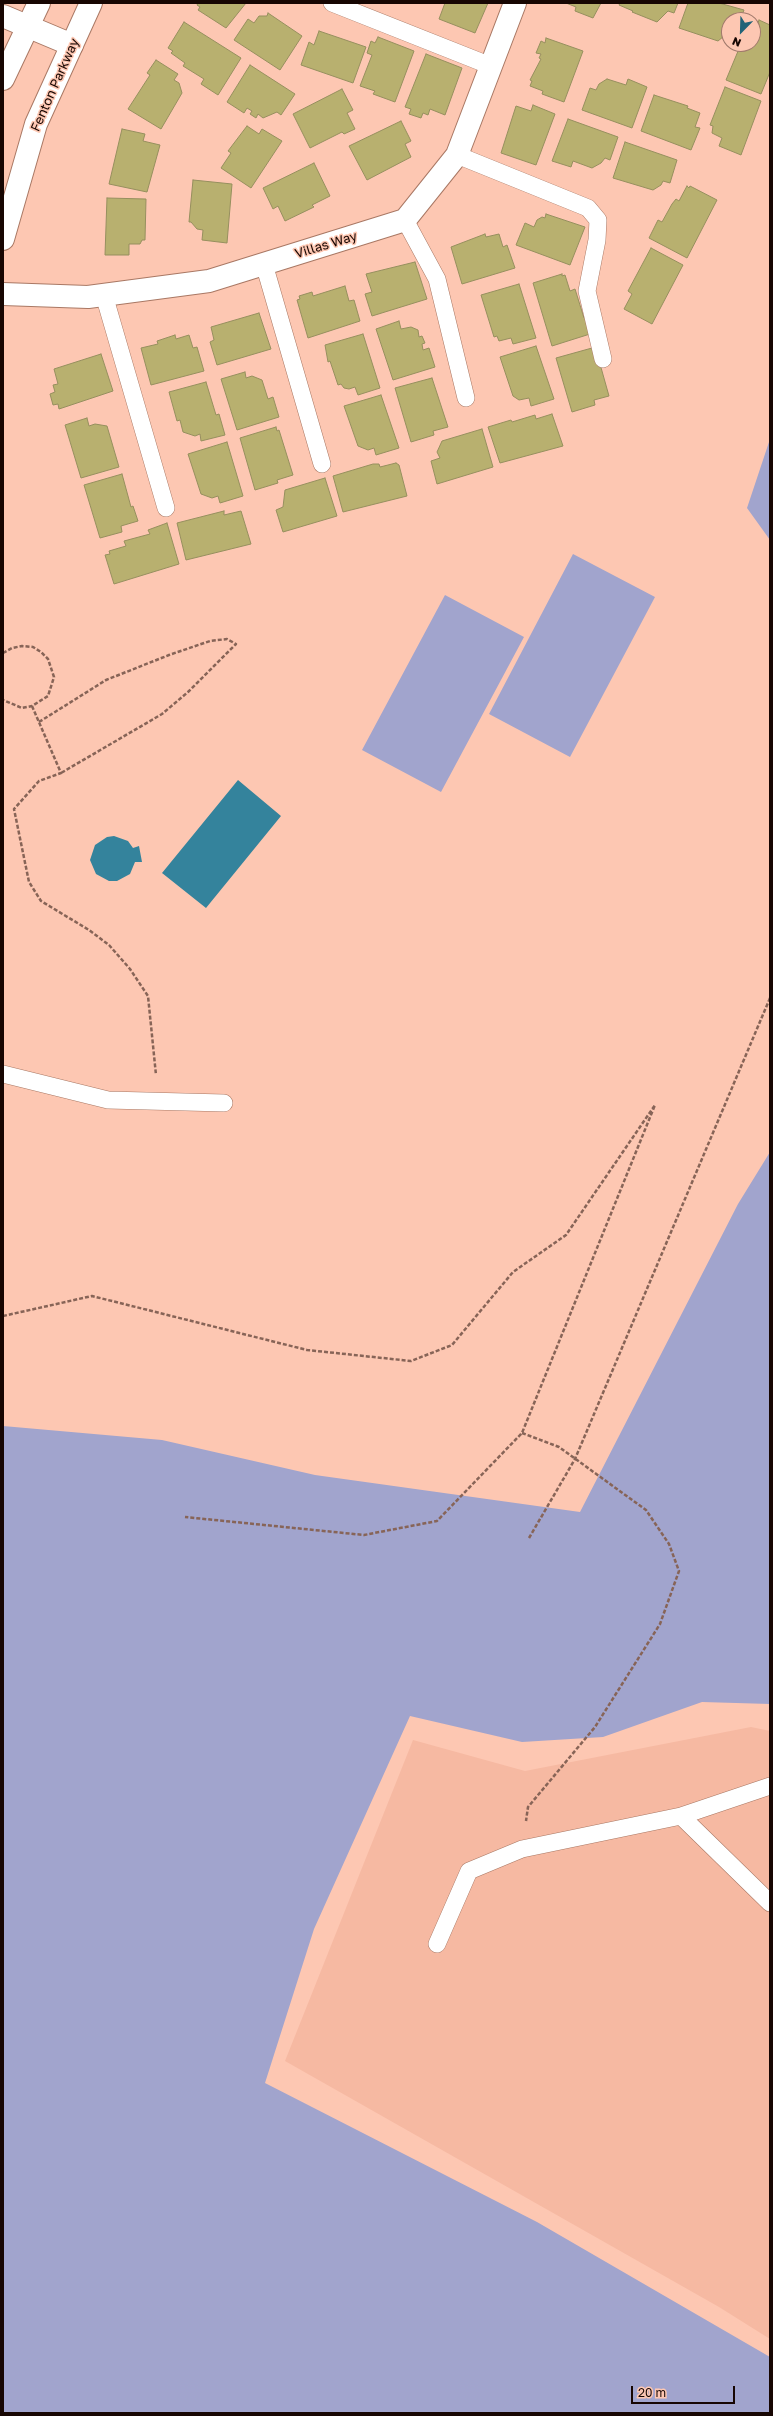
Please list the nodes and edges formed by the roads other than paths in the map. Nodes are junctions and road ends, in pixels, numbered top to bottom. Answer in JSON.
{"nodes":[{"id":1,"x":40,"y":3,"type":"edge"},
{"id":2,"x":91,"y":3,"type":"edge"},
{"id":3,"x":332,"y":3,"type":"edge"},
{"id":4,"x":515,"y":3,"type":"edge"},
{"id":5,"x":3,"y":16,"type":"edge"},
{"id":6,"x":28,"y":27,"type":"junction"},
{"id":7,"x":72,"y":45,"type":"junction"},
{"id":8,"x":491,"y":66,"type":"junction"},
{"id":9,"x":3,"y":79,"type":"edge"},
{"id":10,"x":457,"y":155,"type":"junction"},
{"id":11,"x":405,"y":220,"type":"junction"},
{"id":12,"x":3,"y":238,"type":"edge"},
{"id":13,"x":264,"y":264,"type":"junction"},
{"id":14,"x":3,"y":294,"type":"edge"},
{"id":15,"x":104,"y":295,"type":"junction"},
{"id":16,"x":603,"y":359,"type":"dead end"},
{"id":17,"x":466,"y":398,"type":"dead end"},
{"id":18,"x":322,"y":464,"type":"dead end"},
{"id":19,"x":166,"y":508,"type":"dead end"},
{"id":20,"x":3,"y":1074,"type":"edge"},
{"id":21,"x":224,"y":1103,"type":"dead end"},
{"id":22,"x":770,"y":1786,"type":"edge"},
{"id":23,"x":681,"y":1816,"type":"junction"},
{"id":24,"x":770,"y":1903,"type":"edge"},
{"id":25,"x":437,"y":1944,"type":"dead end"}],
"edges":[{"from":1,"to":6,"type":"street"},
{"from":2,"to":7,"type":"street","name":"Fenton Parkway"},
{"from":3,"to":8,"type":"lane"},
{"from":4,"to":8,"type":"street"},
{"from":5,"to":6,"type":"street"},
{"from":6,"to":7,"type":"street"},
{"from":6,"to":9,"type":"street"},
{"from":7,"to":12,"type":"street","name":"Fenton Parkway"},
{"from":8,"to":10,"type":"street"},
{"from":10,"to":11,"type":"street"},
{"from":10,"to":16,"type":"lane"},
{"from":11,"to":13,"type":"street","name":"Villas Way"},
{"from":11,"to":17,"type":"lane"},
{"from":13,"to":15,"type":"street","name":"Villas Way"},
{"from":13,"to":18,"type":"lane"},
{"from":14,"to":15,"type":"street","name":"Villas Way"},
{"from":15,"to":19,"type":"lane"},
{"from":20,"to":21,"type":"lane"},
{"from":22,"to":23,"type":"lane"},
{"from":23,"to":24,"type":"lane"},
{"from":23,"to":25,"type":"lane"}]}
